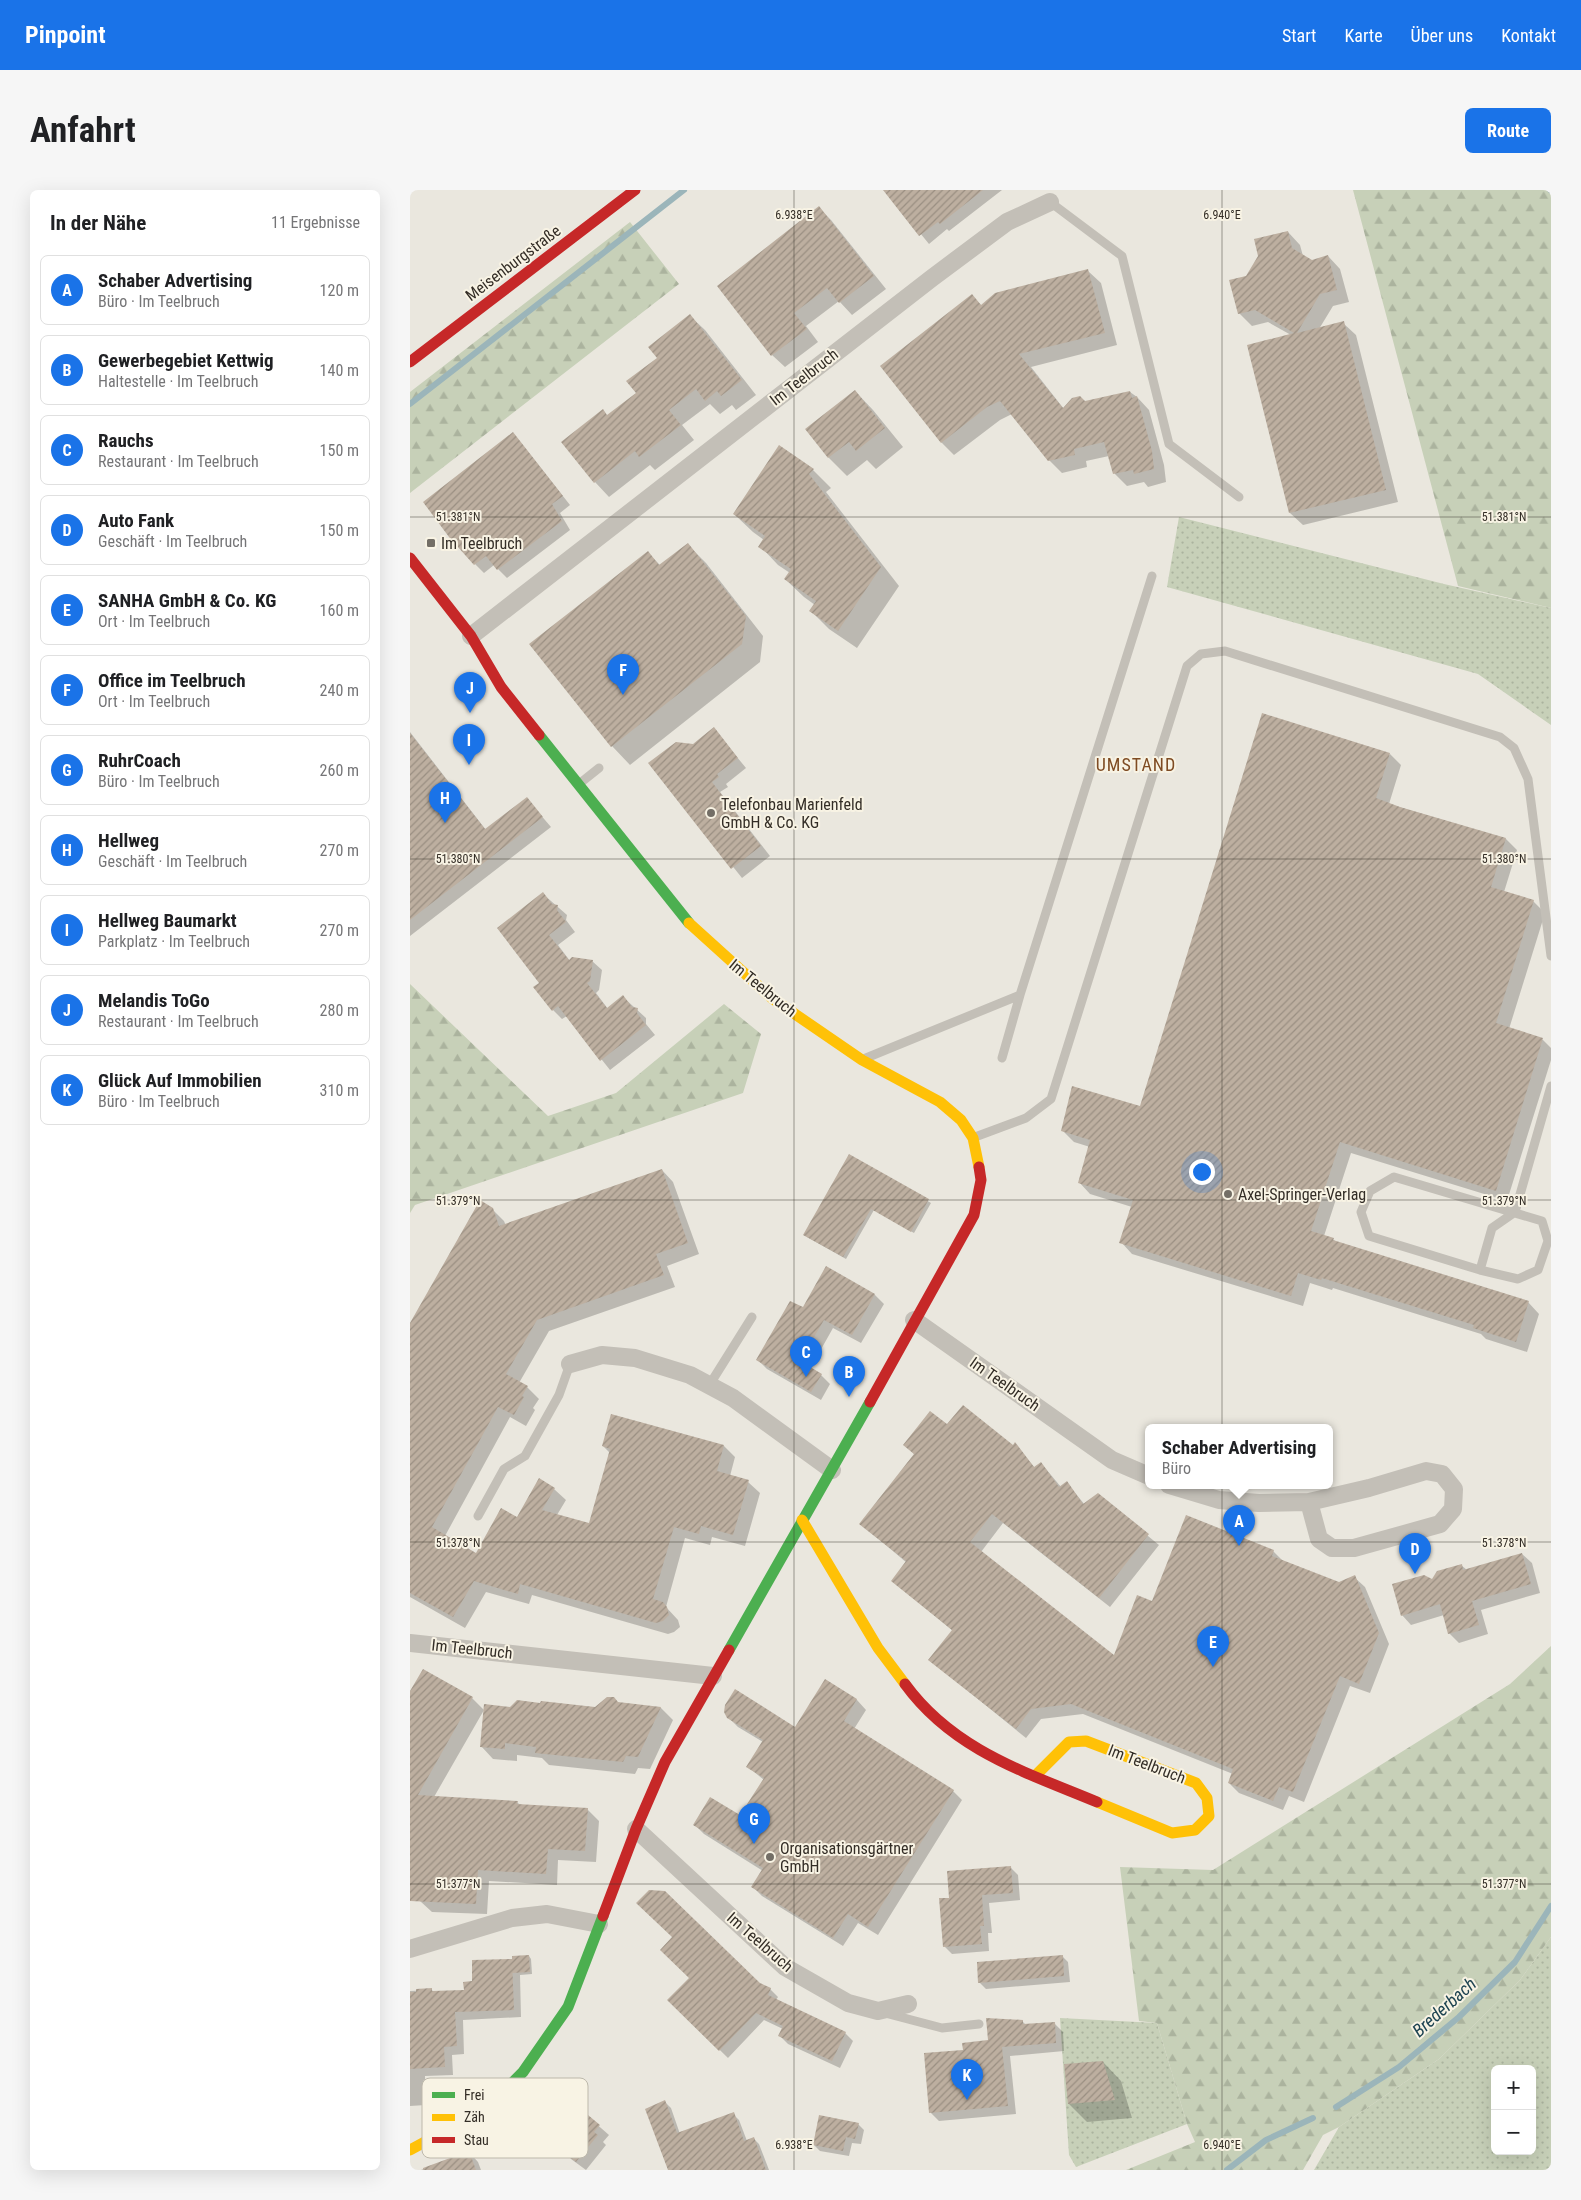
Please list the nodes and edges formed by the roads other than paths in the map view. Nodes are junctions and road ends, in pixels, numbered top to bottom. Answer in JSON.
{"nodes":[{"id":1,"x":636,"y":190,"type":"edge"},
{"id":2,"x":1050,"y":202,"type":"joint"},
{"id":3,"x":410,"y":362,"type":"edge"},
{"id":4,"x":1239,"y":497,"type":"dead end"},
{"id":5,"x":410,"y":558,"type":"edge"},
{"id":6,"x":1152,"y":576,"type":"dead end"},
{"id":7,"x":471,"y":636,"type":"junction"},
{"id":8,"x":599,"y":768,"type":"dead end"},
{"id":9,"x":579,"y":784,"type":"junction"},
{"id":10,"x":1551,"y":956,"type":"edge"},
{"id":11,"x":1020,"y":995,"type":"junction"},
{"id":12,"x":1002,"y":1058,"type":"dead end"},
{"id":13,"x":862,"y":1060,"type":"junction"},
{"id":14,"x":1551,"y":1086,"type":"edge"},
{"id":15,"x":973,"y":1138,"type":"junction"},
{"id":16,"x":1515,"y":1212,"type":"junction"},
{"id":17,"x":1480,"y":1270,"type":"junction"},
{"id":18,"x":752,"y":1317,"type":"dead end"},
{"id":19,"x":914,"y":1320,"type":"junction"},
{"id":20,"x":570,"y":1364,"type":"joint"},
{"id":21,"x":710,"y":1384,"type":"junction"},
{"id":22,"x":832,"y":1470,"type":"junction"},
{"id":23,"x":1145,"y":1474,"type":"edge"},
{"id":24,"x":1182,"y":1489,"type":"edge"},
{"id":25,"x":1309,"y":1502,"type":"junction"},
{"id":26,"x":478,"y":1516,"type":"dead end"},
{"id":27,"x":802,"y":1520,"type":"junction"},
{"id":28,"x":410,"y":1643,"type":"edge"},
{"id":29,"x":713,"y":1676,"type":"junction"},
{"id":30,"x":1035,"y":1776,"type":"junction"},
{"id":31,"x":636,"y":1829,"type":"junction"},
{"id":32,"x":599,"y":1924,"type":"junction"},
{"id":33,"x":410,"y":1949,"type":"edge"},
{"id":34,"x":908,"y":2004,"type":"dead end"},
{"id":35,"x":878,"y":2010,"type":"junction"},
{"id":36,"x":979,"y":2024,"type":"dead end"},
{"id":37,"x":517,"y":2078,"type":"edge"},
{"id":38,"x":422,"y":2143,"type":"edge"},
{"id":39,"x":410,"y":2150,"type":"edge"}],
"edges":[{"from":1,"to":3,"type":"street","name":"Meisenburgstraße"},
{"from":2,"to":4,"type":"lane"},
{"from":2,"to":7,"type":"street","name":"Im Teelbruch"},
{"from":5,"to":7,"type":"street","name":"Im Teelbruch"},
{"from":6,"to":11,"type":"lane"},
{"from":7,"to":9,"type":"street","name":"Im Teelbruch"},
{"from":8,"to":9,"type":"lane"},
{"from":9,"to":13,"type":"street","name":"Im Teelbruch"},
{"from":10,"to":15,"type":"lane"},
{"from":11,"to":12,"type":"lane"},
{"from":11,"to":13,"type":"lane"},
{"from":13,"to":15,"type":"street","name":"Im Teelbruch"},
{"from":14,"to":16,"type":"lane"},
{"from":15,"to":19,"type":"street","name":"Im Teelbruch"},
{"from":16,"to":17,"type":"lane"},
{"from":16,"to":17,"type":"lane"},
{"from":16,"to":17,"type":"lane"},
{"from":18,"to":21,"type":"lane"},
{"from":19,"to":22,"type":"street","name":"Im Teelbruch"},
{"from":19,"to":23,"type":"street","name":"Im Teelbruch"},
{"from":20,"to":21,"type":"street"},
{"from":20,"to":26,"type":"lane"},
{"from":21,"to":22,"type":"street"},
{"from":22,"to":27,"type":"street","name":"Im Teelbruch"},
{"from":24,"to":25,"type":"street"},
{"from":25,"to":25,"type":"street"},
{"from":27,"to":29,"type":"street","name":"Im Teelbruch"},
{"from":27,"to":30,"type":"street","name":"Im Teelbruch"},
{"from":28,"to":29,"type":"street","name":"Im Teelbruch"},
{"from":29,"to":31,"type":"street","name":"Im Teelbruch"},
{"from":30,"to":30,"type":"street","name":"Im Teelbruch"},
{"from":31,"to":32,"type":"street","name":"Im Teelbruch"},
{"from":31,"to":35,"type":"street","name":"Im Teelbruch"},
{"from":32,"to":33,"type":"street"},
{"from":32,"to":37,"type":"street","name":"Im Teelbruch"},
{"from":34,"to":35,"type":"street","name":"Im Teelbruch"},
{"from":35,"to":36,"type":"lane"},
{"from":38,"to":39,"type":"street","name":"Im Teelbruch"}]}
